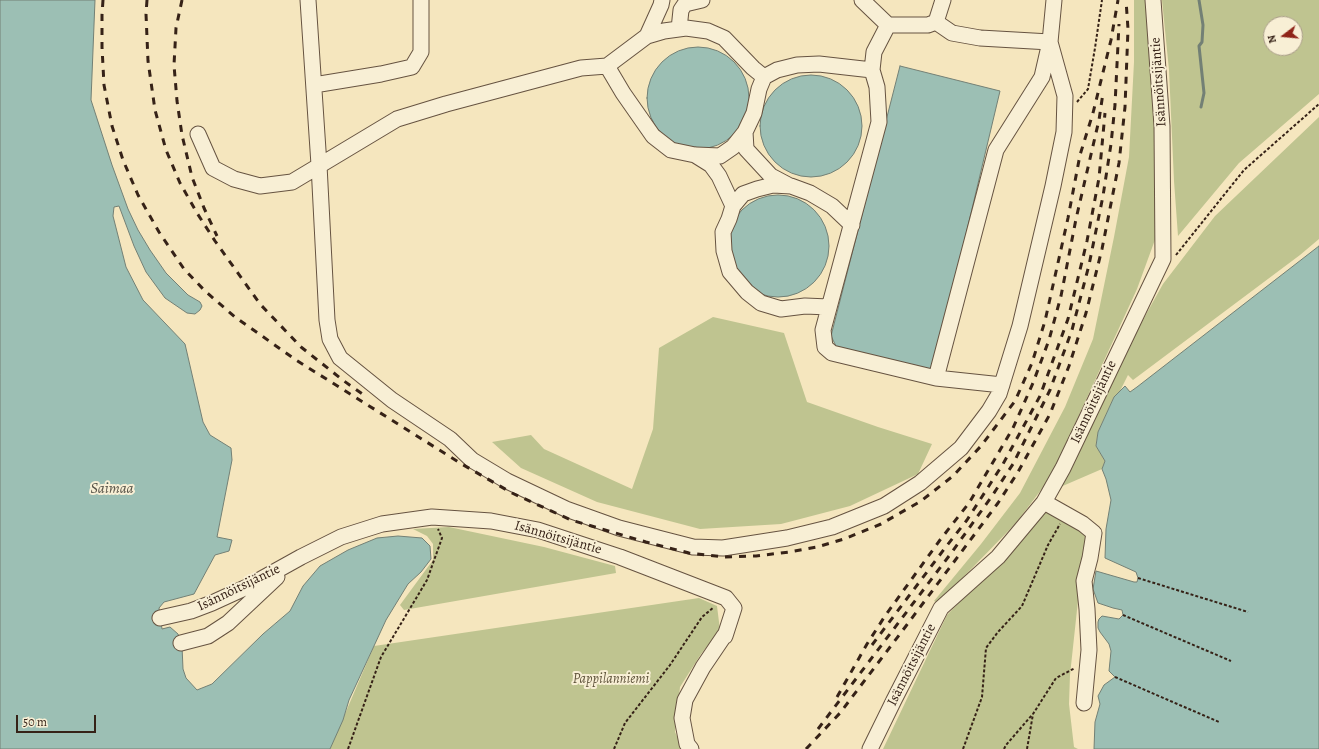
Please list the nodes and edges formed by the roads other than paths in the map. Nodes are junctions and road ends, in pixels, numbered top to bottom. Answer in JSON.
{"nodes":[{"id":1,"x":308,"y":0,"type":"edge"},
{"id":2,"x":421,"y":0,"type":"edge"},
{"id":3,"x":662,"y":0,"type":"edge"},
{"id":4,"x":702,"y":0,"type":"edge"},
{"id":5,"x":862,"y":0,"type":"edge"},
{"id":6,"x":942,"y":0,"type":"edge"},
{"id":7,"x":1054,"y":0,"type":"edge"},
{"id":8,"x":1153,"y":0,"type":"edge"},
{"id":9,"x":683,"y":2,"type":"edge"},
{"id":10,"x":936,"y":22,"type":"junction"},
{"id":11,"x":888,"y":25,"type":"junction"},
{"id":12,"x":679,"y":29,"type":"junction"},
{"id":13,"x":647,"y":36,"type":"junction"},
{"id":14,"x":1050,"y":42,"type":"junction"},
{"id":15,"x":607,"y":66,"type":"junction"},
{"id":16,"x":872,"y":70,"type":"junction"},
{"id":17,"x":764,"y":77,"type":"junction"},
{"id":18,"x":314,"y":85,"type":"junction"},
{"id":19,"x":745,"y":132,"type":"junction"},
{"id":20,"x":198,"y":134,"type":"dead end"},
{"id":21,"x":695,"y":155,"type":"junction"},
{"id":22,"x":319,"y":165,"type":"junction"},
{"id":23,"x":791,"y":186,"type":"junction"},
{"id":24,"x":733,"y":206,"type":"junction"},
{"id":25,"x":852,"y":226,"type":"junction"},
{"id":26,"x":829,"y":308,"type":"junction"},
{"id":27,"x":936,"y":378,"type":"junction"},
{"id":28,"x":1002,"y":385,"type":"junction"},
{"id":29,"x":1044,"y":502,"type":"junction"},
{"id":30,"x":300,"y":557,"type":"junction"},
{"id":31,"x":212,"y":603,"type":"junction"},
{"id":32,"x":160,"y":618,"type":"dead end"},
{"id":33,"x":228,"y":623,"type":"junction"},
{"id":34,"x":181,"y":643,"type":"dead end"},
{"id":35,"x":1084,"y":703,"type":"dead end"},
{"id":36,"x":691,"y":749,"type":"edge"},
{"id":37,"x":870,"y":749,"type":"edge"}],
"edges":[{"from":1,"to":18,"type":"street"},
{"from":2,"to":18,"type":"street"},
{"from":3,"to":13,"type":"street"},
{"from":4,"to":9,"type":"street"},
{"from":5,"to":11,"type":"street"},
{"from":6,"to":10,"type":"street"},
{"from":7,"to":14,"type":"street"},
{"from":8,"to":29,"type":"street","name":"Isännöitsijäntie"},
{"from":9,"to":12,"type":"street"},
{"from":10,"to":11,"type":"street"},
{"from":10,"to":14,"type":"street"},
{"from":11,"to":16,"type":"street"},
{"from":12,"to":13,"type":"street"},
{"from":12,"to":17,"type":"street"},
{"from":13,"to":15,"type":"street"},
{"from":14,"to":27,"type":"street"},
{"from":14,"to":28,"type":"street"},
{"from":15,"to":21,"type":"street"},
{"from":15,"to":22,"type":"street"},
{"from":16,"to":17,"type":"street"},
{"from":16,"to":25,"type":"street"},
{"from":17,"to":19,"type":"street"},
{"from":18,"to":22,"type":"street"},
{"from":19,"to":21,"type":"street"},
{"from":19,"to":23,"type":"street"},
{"from":20,"to":22,"type":"street"},
{"from":21,"to":24,"type":"street"},
{"from":22,"to":28,"type":"street"},
{"from":23,"to":24,"type":"street"},
{"from":23,"to":25,"type":"street"},
{"from":24,"to":26,"type":"street"},
{"from":25,"to":26,"type":"street"},
{"from":26,"to":27,"type":"street"},
{"from":27,"to":28,"type":"street"},
{"from":29,"to":35,"type":"street"},
{"from":29,"to":37,"type":"street","name":"Isännöitsijäntie"},
{"from":30,"to":31,"type":"street","name":"Isännöitsijäntie"},
{"from":30,"to":33,"type":"street"},
{"from":30,"to":36,"type":"street","name":"Isännöitsijäntie"},
{"from":31,"to":32,"type":"street","name":"Isännöitsijäntie"},
{"from":31,"to":33,"type":"street"},
{"from":33,"to":34,"type":"street"}]}
